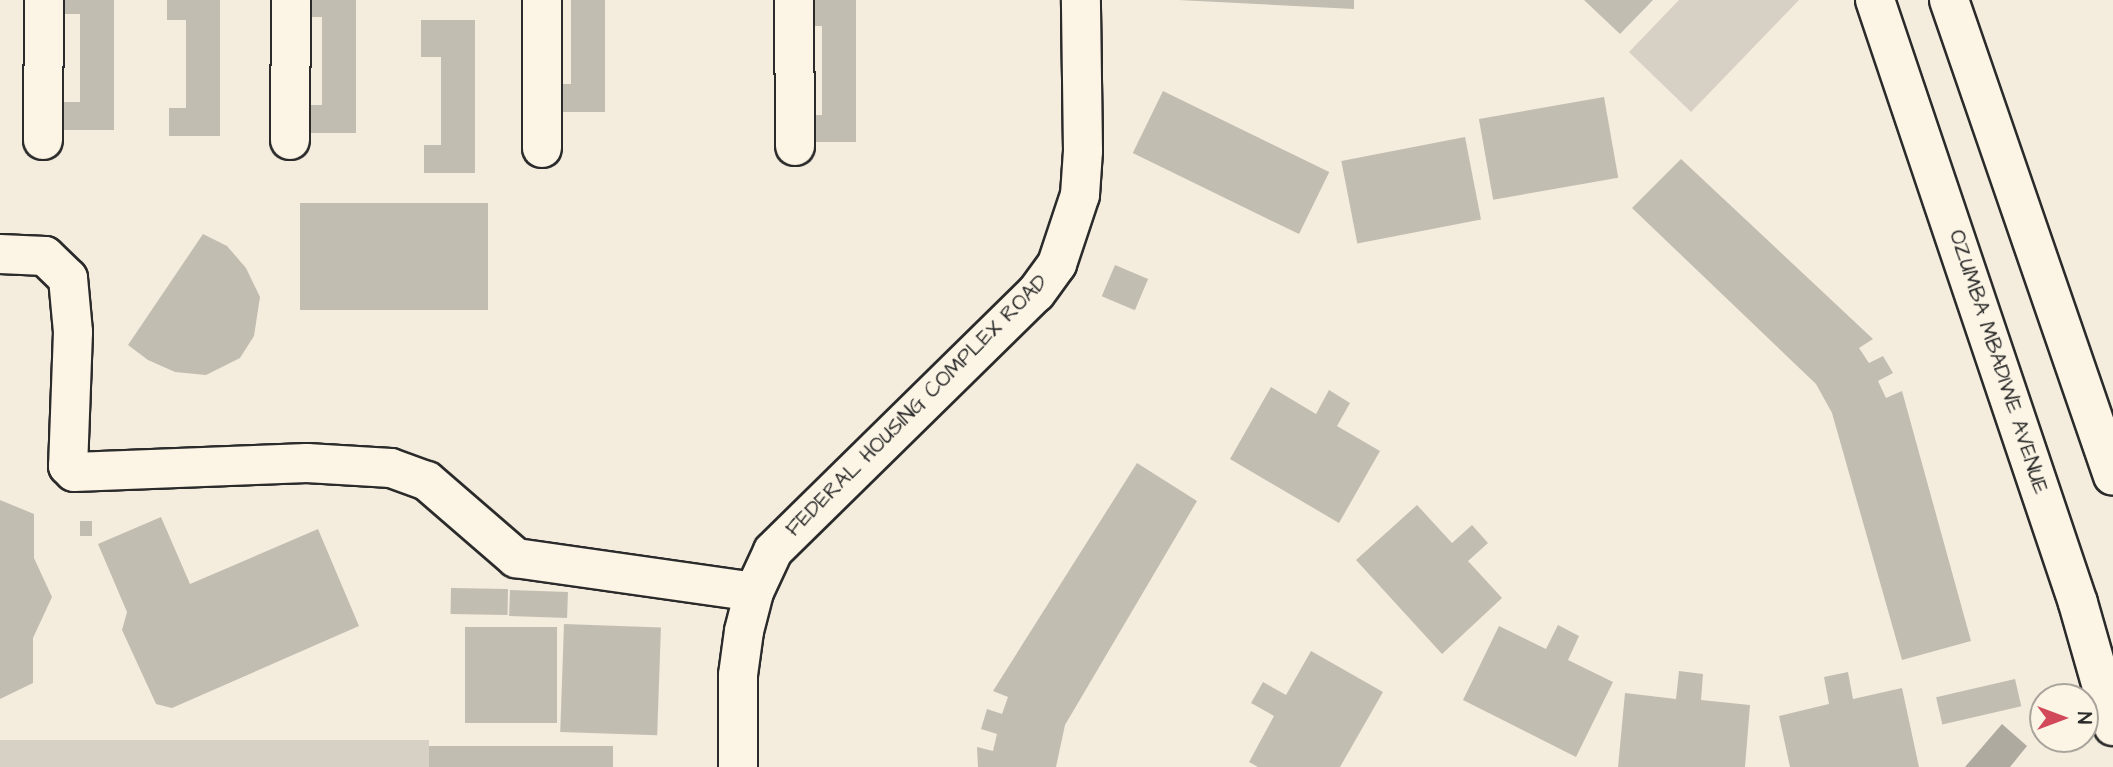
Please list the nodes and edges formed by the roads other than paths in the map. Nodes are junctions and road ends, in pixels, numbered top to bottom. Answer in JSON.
{"nodes":[{"id":1,"x":44,"y":0,"type":"edge"},
{"id":2,"x":291,"y":0,"type":"edge"},
{"id":3,"x":542,"y":0,"type":"edge"},
{"id":4,"x":794,"y":0,"type":"edge"},
{"id":5,"x":1081,"y":0,"type":"edge"},
{"id":6,"x":1875,"y":0,"type":"edge"},
{"id":7,"x":1949,"y":0,"type":"edge"},
{"id":8,"x":43,"y":140,"type":"dead end"},
{"id":9,"x":290,"y":140,"type":"dead end"},
{"id":10,"x":795,"y":146,"type":"dead end"},
{"id":11,"x":542,"y":148,"type":"dead end"},
{"id":12,"x":0,"y":254,"type":"edge"},
{"id":13,"x":2113,"y":476,"type":"edge"},
{"id":14,"x":754,"y":592,"type":"junction"},
{"id":15,"x":2113,"y":726,"type":"edge"},
{"id":16,"x":738,"y":767,"type":"edge"}],
"edges":[{"from":1,"to":8,"type":"main road"},
{"from":2,"to":9,"type":"main road"},
{"from":3,"to":11,"type":"main road"},
{"from":4,"to":10,"type":"main road"},
{"from":5,"to":14,"type":"main road","name":"FEDERAL HOUSING COMPLEX ROAD"},
{"from":6,"to":15,"type":"main road","name":"OZUMBA MBADIWE AVENUE"},
{"from":7,"to":13,"type":"main road"},
{"from":12,"to":14,"type":"main road"},
{"from":14,"to":16,"type":"main road","name":"FEDERAL HOUSING COMPLEX ROAD"}]}
